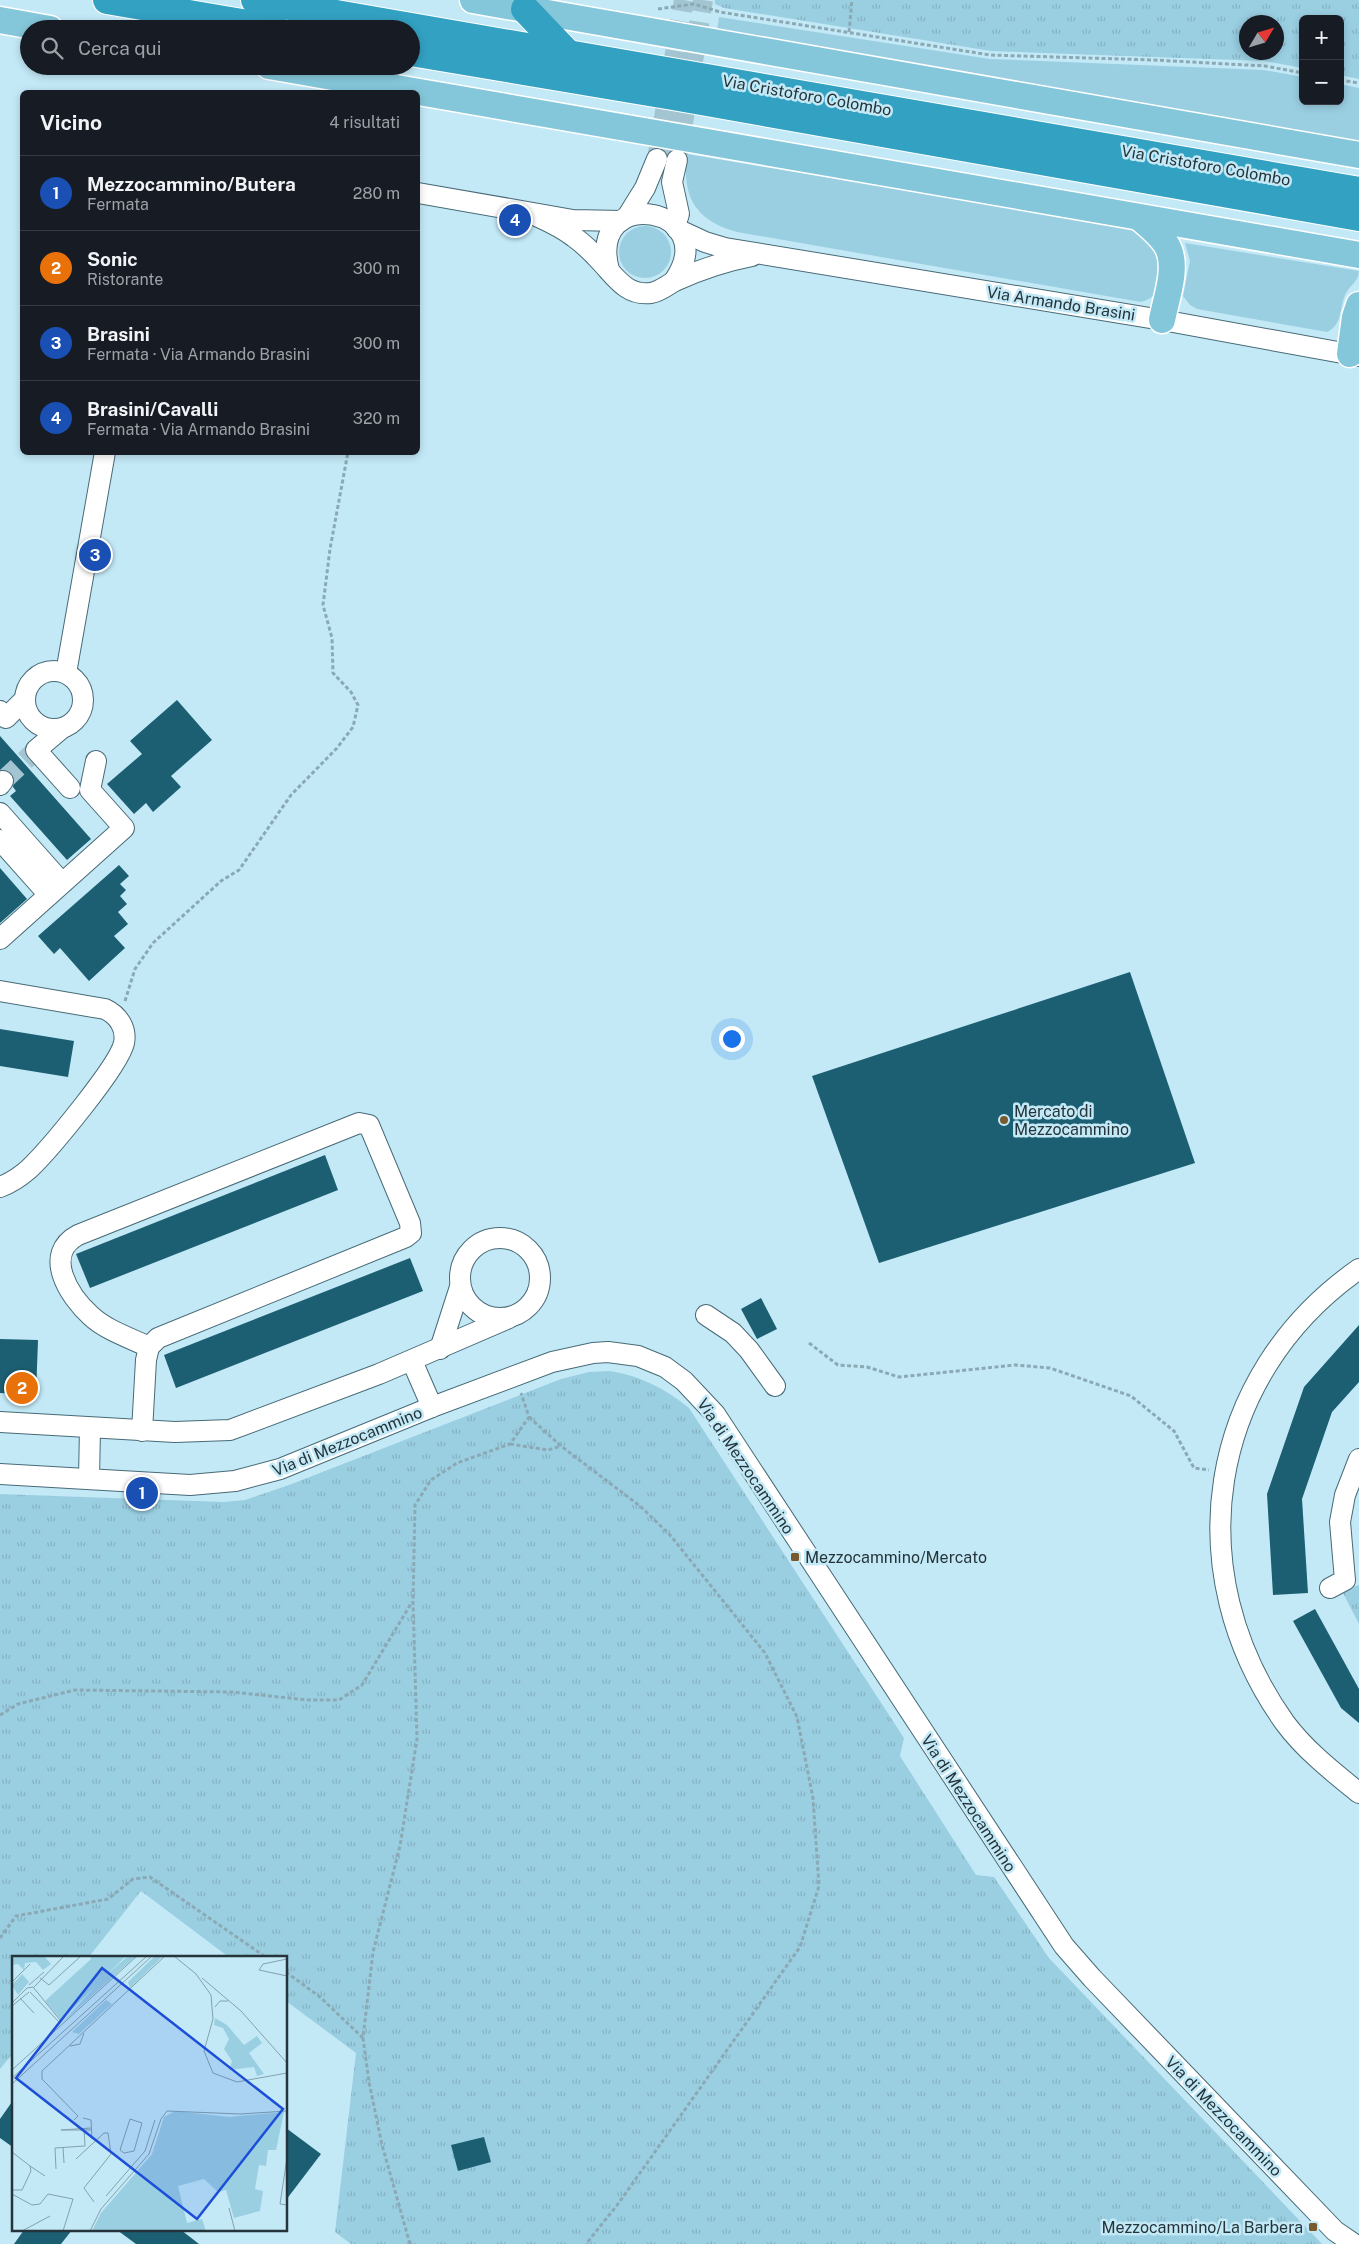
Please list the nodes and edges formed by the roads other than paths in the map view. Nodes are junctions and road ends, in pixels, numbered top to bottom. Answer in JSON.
{"nodes":[{"id":1,"x":107,"y":0,"type":"edge"},
{"id":2,"x":255,"y":0,"type":"edge"},
{"id":3,"x":489,"y":1,"type":"edge"},
{"id":4,"x":525,"y":9,"type":"junction"},
{"id":5,"x":0,"y":20,"type":"edge"},
{"id":6,"x":224,"y":20,"type":"edge"},
{"id":7,"x":373,"y":20,"type":"edge"},
{"id":8,"x":20,"y":24,"type":"edge"},
{"id":9,"x":420,"y":28,"type":"edge"},
{"id":10,"x":420,"y":53,"type":"edge"},
{"id":11,"x":567,"y":53,"type":"junction"},
{"id":12,"x":323,"y":75,"type":"edge"},
{"id":13,"x":412,"y":90,"type":"edge"},
{"id":14,"x":420,"y":91,"type":"edge"},
{"id":15,"x":1359,"y":154,"type":"edge"},
{"id":16,"x":1359,"y":191,"type":"edge"},
{"id":17,"x":420,"y":193,"type":"edge"},
{"id":18,"x":530,"y":213,"type":"junction"},
{"id":19,"x":1359,"y":217,"type":"edge"},
{"id":20,"x":1140,"y":218,"type":"junction"},
{"id":21,"x":624,"y":219,"type":"junction"},
{"id":22,"x":676,"y":228,"type":"junction"},
{"id":23,"x":763,"y":254,"type":"junction"},
{"id":24,"x":1359,"y":255,"type":"edge"},
{"id":25,"x":609,"y":270,"type":"junction"},
{"id":26,"x":674,"y":281,"type":"junction"},
{"id":27,"x":1359,"y":305,"type":"edge"},
{"id":28,"x":1162,"y":320,"type":"junction"},
{"id":29,"x":1355,"y":355,"type":"edge"},
{"id":30,"x":104,"y":455,"type":"edge"},
{"id":31,"x":66,"y":673,"type":"junction"},
{"id":32,"x":24,"y":700,"type":"junction"},
{"id":33,"x":3,"y":714,"type":"edge"},
{"id":34,"x":61,"y":729,"type":"junction"},
{"id":35,"x":96,"y":761,"type":"dead end"},
{"id":36,"x":70,"y":788,"type":"dead end"},
{"id":37,"x":0,"y":813,"type":"edge"},
{"id":38,"x":5,"y":840,"type":"edge"},
{"id":39,"x":56,"y":889,"type":"junction"},
{"id":40,"x":0,"y":939,"type":"edge"},
{"id":41,"x":0,"y":991,"type":"edge"},
{"id":42,"x":0,"y":1187,"type":"edge"},
{"id":43,"x":1359,"y":1269,"type":"edge"},
{"id":44,"x":460,"y":1287,"type":"junction"},
{"id":45,"x":706,"y":1315,"type":"dead end"},
{"id":46,"x":509,"y":1318,"type":"junction"},
{"id":47,"x":149,"y":1347,"type":"junction"},
{"id":48,"x":440,"y":1349,"type":"junction"},
{"id":49,"x":412,"y":1361,"type":"junction"},
{"id":50,"x":775,"y":1386,"type":"dead end"},
{"id":51,"x":432,"y":1407,"type":"junction"},
{"id":52,"x":0,"y":1422,"type":"edge"},
{"id":53,"x":90,"y":1428,"type":"junction"},
{"id":54,"x":142,"y":1431,"type":"junction"},
{"id":55,"x":1359,"y":1459,"type":"edge"},
{"id":56,"x":0,"y":1474,"type":"edge"},
{"id":57,"x":89,"y":1478,"type":"junction"},
{"id":58,"x":1330,"y":1588,"type":"dead end"},
{"id":59,"x":1359,"y":1794,"type":"edge"},
{"id":60,"x":1339,"y":2238,"type":"edge"},
{"id":61,"x":1354,"y":2244,"type":"edge"}],
"edges":[{"from":1,"to":6,"type":"highway"},
{"from":2,"to":7,"type":"highway","name":"Via Cristoforo Colombo"},
{"from":3,"to":4,"type":"main road"},
{"from":4,"to":11,"type":"highway"},
{"from":4,"to":15,"type":"main road"},
{"from":5,"to":8,"type":"main road"},
{"from":9,"to":11,"type":"highway","name":"Via Cristoforo Colombo"},
{"from":10,"to":19,"type":"highway","name":"Via Cristoforo Colombo"},
{"from":11,"to":16,"type":"highway","name":"Via Cristoforo Colombo"},
{"from":12,"to":13,"type":"main road"},
{"from":14,"to":20,"type":"main road"},
{"from":17,"to":18,"type":"street","name":"Via Armando Brasini"},
{"from":18,"to":21,"type":"street","name":"Via Armando Brasini"},
{"from":18,"to":25,"type":"street","name":"Via Armando Brasini"},
{"from":20,"to":24,"type":"main road"},
{"from":20,"to":28,"type":"main road"},
{"from":21,"to":22,"type":"street","name":"Via Armando Brasini"},
{"from":21,"to":22,"type":"street"},
{"from":21,"to":25,"type":"street"},
{"from":22,"to":23,"type":"street","name":"Via Armando Brasini"},
{"from":22,"to":26,"type":"street"},
{"from":23,"to":26,"type":"street","name":"Via Armando Brasini"},
{"from":23,"to":28,"type":"street","name":"Via Armando Brasini"},
{"from":25,"to":26,"type":"street","name":"Via Armando Brasini"},
{"from":27,"to":29,"type":"main road"},
{"from":28,"to":29,"type":"street","name":"Via Armando Brasini"},
{"from":30,"to":31,"type":"street"},
{"from":31,"to":32,"type":"street"},
{"from":31,"to":34,"type":"street"},
{"from":32,"to":33,"type":"street"},
{"from":32,"to":34,"type":"street"},
{"from":34,"to":36,"type":"street"},
{"from":35,"to":39,"type":"street"},
{"from":37,"to":38,"type":"street"},
{"from":38,"to":39,"type":"street"},
{"from":39,"to":40,"type":"street"},
{"from":41,"to":42,"type":"street"},
{"from":43,"to":59,"type":"street"},
{"from":44,"to":46,"type":"street"},
{"from":44,"to":46,"type":"street"},
{"from":44,"to":48,"type":"street"},
{"from":45,"to":50,"type":"street"},
{"from":46,"to":48,"type":"street"},
{"from":47,"to":47,"type":"street"},
{"from":47,"to":54,"type":"street"},
{"from":48,"to":49,"type":"street"},
{"from":49,"to":51,"type":"street"},
{"from":49,"to":54,"type":"street"},
{"from":51,"to":57,"type":"street","name":"Via di Mezzocammino"},
{"from":51,"to":60,"type":"street","name":"Via di Mezzocammino"},
{"from":52,"to":53,"type":"street"},
{"from":53,"to":54,"type":"street"},
{"from":53,"to":57,"type":"street"},
{"from":55,"to":58,"type":"street"},
{"from":56,"to":57,"type":"street","name":"Via di Mezzocammino"},
{"from":60,"to":61,"type":"street","name":"Via di Mezzocammino"}]}
